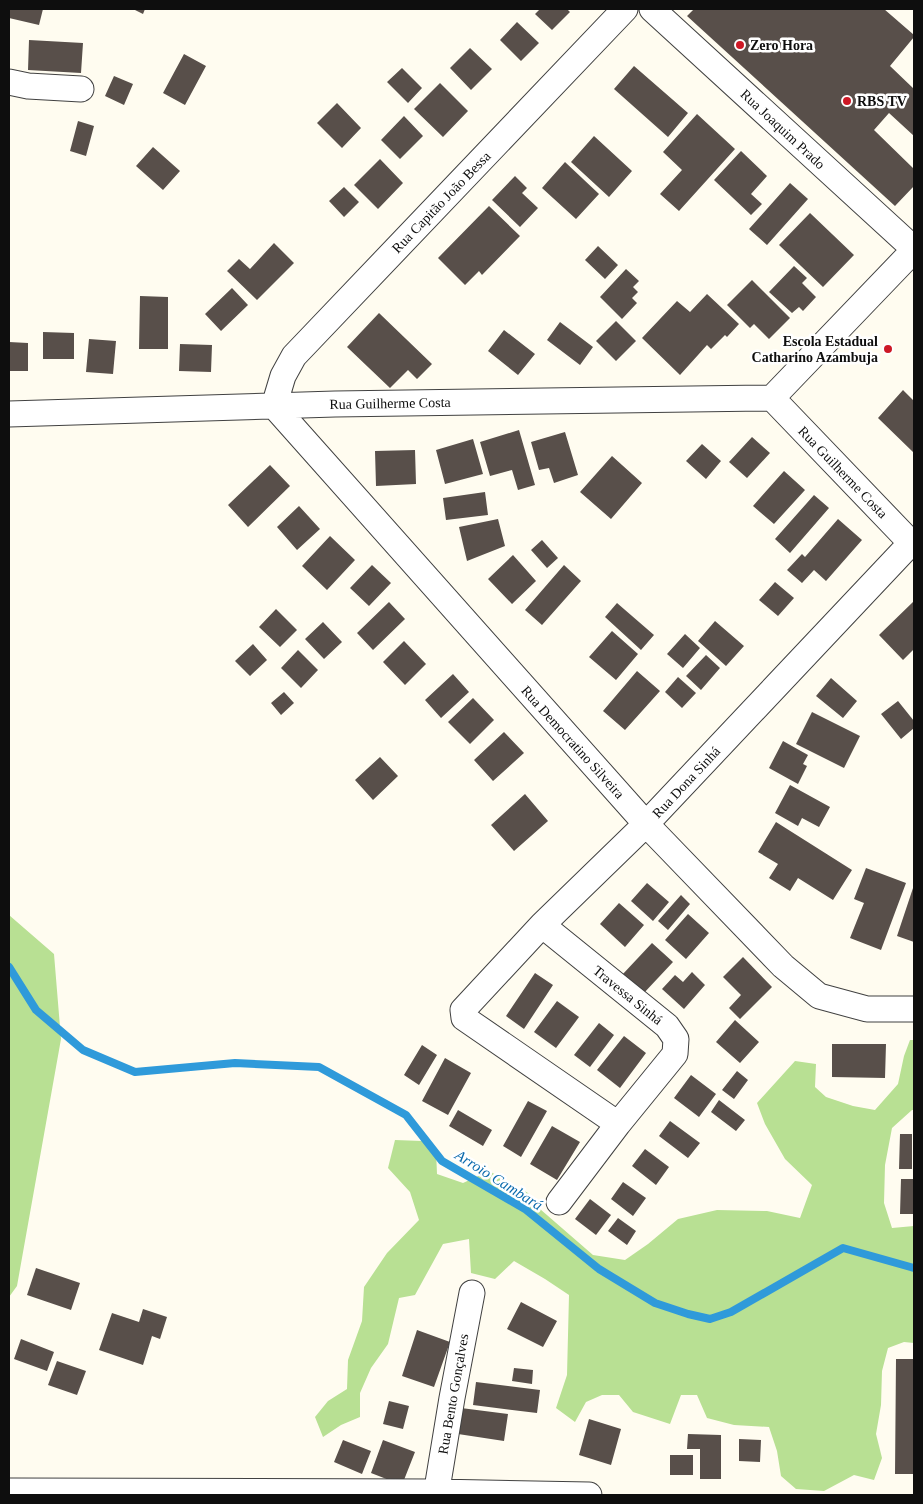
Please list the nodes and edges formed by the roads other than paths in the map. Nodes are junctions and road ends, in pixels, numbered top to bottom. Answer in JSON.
{"nodes":[{"id":1,"x":625,"y":9,"type":"edge"},
{"id":2,"x":652,"y":9,"type":"edge"},
{"id":3,"x":9,"y":82,"type":"edge"},
{"id":4,"x":82,"y":89,"type":"dead end"},
{"id":5,"x":914,"y":249,"type":"edge"},
{"id":6,"x":772,"y":398,"type":"junction"},
{"id":7,"x":274,"y":406,"type":"junction"},
{"id":8,"x":9,"y":414,"type":"edge"},
{"id":9,"x":913,"y":545,"type":"edge"},
{"id":10,"x":646,"y":824,"type":"junction"},
{"id":11,"x":542,"y":926,"type":"junction"},
{"id":12,"x":914,"y":1009,"type":"edge"},
{"id":13,"x":618,"y":1124,"type":"junction"},
{"id":14,"x":559,"y":1202,"type":"dead end"},
{"id":15,"x":472,"y":1293,"type":"dead end"},
{"id":16,"x":9,"y":1491,"type":"edge"},
{"id":17,"x":436,"y":1494,"type":"edge"},
{"id":18,"x":589,"y":1495,"type":"edge"}],
"edges":[{"from":1,"to":7,"type":"street","name":"Rua Capitão João Bessa"},
{"from":2,"to":5,"type":"street","name":"Rua Joaquim Prado"},
{"from":3,"to":4,"type":"street"},
{"from":5,"to":6,"type":"street"},
{"from":6,"to":7,"type":"street","name":"Rua Guilherme Costa"},
{"from":6,"to":9,"type":"street","name":"Rua Guilherme Costa"},
{"from":7,"to":8,"type":"street","name":"Rua Guilherme Costa"},
{"from":7,"to":10,"type":"street","name":"Rua Democratino Silveira"},
{"from":9,"to":10,"type":"street","name":"Rua Dona Sinhá"},
{"from":10,"to":11,"type":"street","name":"Rua Dona Sinhá"},
{"from":10,"to":12,"type":"street","name":"Rua Democratino Silveira"},
{"from":11,"to":13,"type":"street","name":"Travessa Sinhá"},
{"from":11,"to":13,"type":"street","name":"Rua Dona Sinhá"},
{"from":13,"to":14,"type":"street","name":"Travessa Sinhá"},
{"from":15,"to":17,"type":"street","name":"Rua Bento Gonçalves"},
{"from":16,"to":17,"type":"street"},
{"from":17,"to":18,"type":"street"}]}
